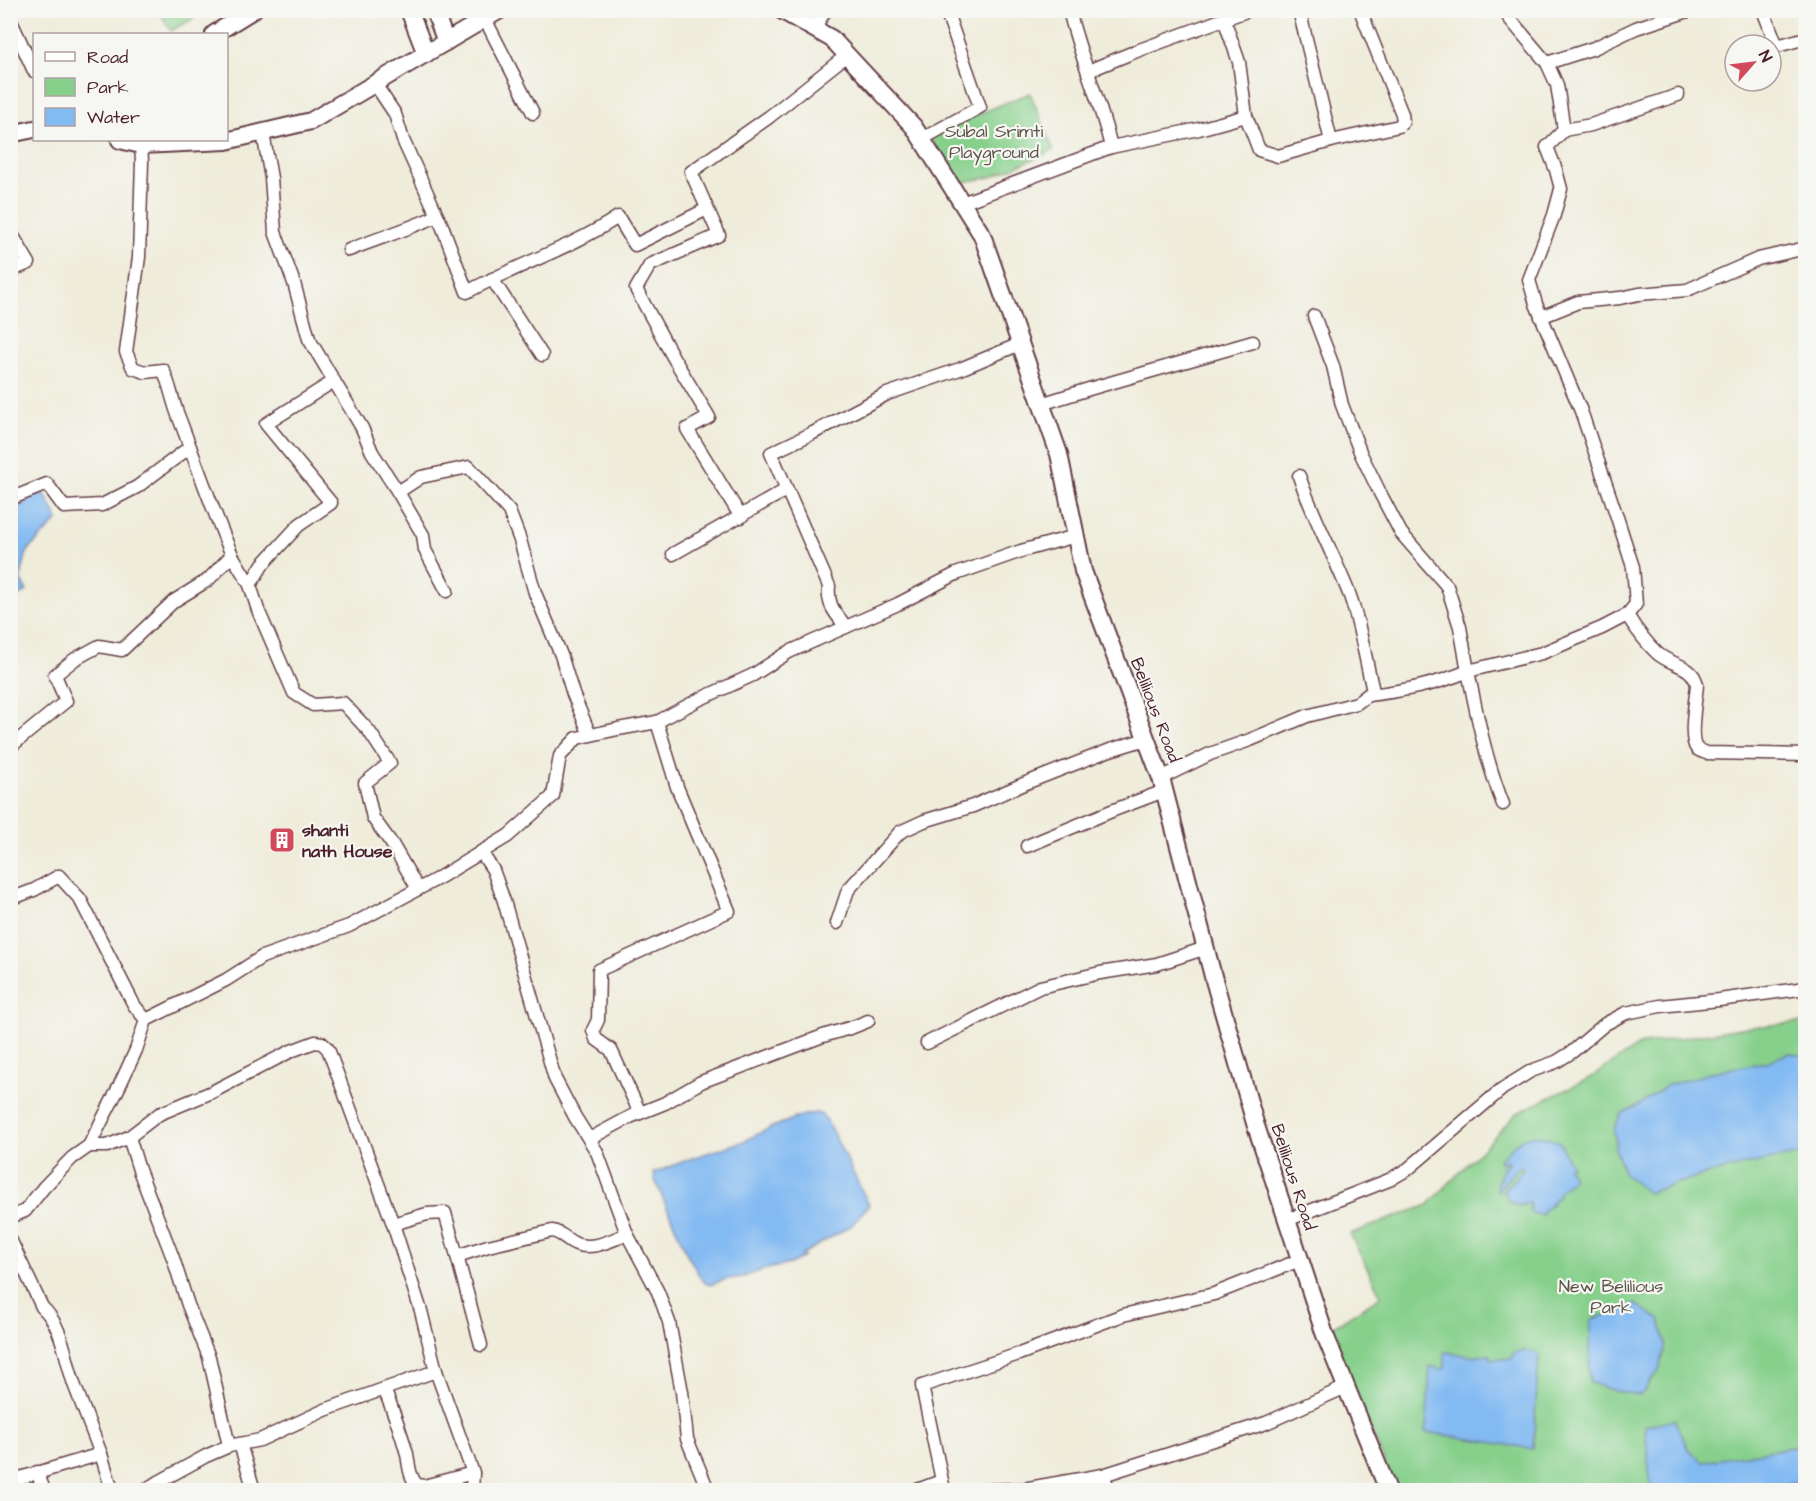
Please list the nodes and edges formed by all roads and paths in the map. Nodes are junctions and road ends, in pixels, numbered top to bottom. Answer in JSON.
{"nodes":[{"id":1,"x":253,"y":10,"type":"edge"},
{"id":2,"x":409,"y":10,"type":"edge"},
{"id":3,"x":434,"y":10,"type":"edge"},
{"id":4,"x":781,"y":10,"type":"edge"},
{"id":5,"x":826,"y":10,"type":"edge"},
{"id":6,"x":946,"y":10,"type":"edge"},
{"id":7,"x":1069,"y":10,"type":"edge"},
{"id":8,"x":1250,"y":10,"type":"edge"},
{"id":9,"x":1299,"y":10,"type":"edge"},
{"id":10,"x":1505,"y":10,"type":"edge"},
{"id":11,"x":1691,"y":10,"type":"edge"},
{"id":12,"x":1763,"y":10,"type":"edge"},
{"id":13,"x":1363,"y":11,"type":"edge"},
{"id":14,"x":493,"y":15,"type":"edge"},
{"id":15,"x":10,"y":19,"type":"edge"},
{"id":16,"x":1224,"y":19,"type":"junction"},
{"id":17,"x":814,"y":28,"type":"junction"},
{"id":18,"x":216,"y":33,"type":"edge"},
{"id":19,"x":1806,"y":38,"type":"edge"},
{"id":20,"x":446,"y":42,"type":"junction"},
{"id":21,"x":426,"y":54,"type":"junction"},
{"id":22,"x":847,"y":55,"type":"junction"},
{"id":23,"x":1547,"y":63,"type":"junction"},
{"id":24,"x":33,"y":69,"type":"edge"},
{"id":25,"x":1088,"y":71,"type":"junction"},
{"id":26,"x":375,"y":84,"type":"junction"},
{"id":27,"x":1678,"y":95,"type":"dead end"},
{"id":28,"x":533,"y":113,"type":"dead end"},
{"id":29,"x":1246,"y":116,"type":"junction"},
{"id":30,"x":33,"y":129,"type":"edge"},
{"id":31,"x":1564,"y":130,"type":"junction"},
{"id":32,"x":263,"y":133,"type":"junction"},
{"id":33,"x":10,"y":134,"type":"edge"},
{"id":34,"x":922,"y":139,"type":"junction"},
{"id":35,"x":124,"y":141,"type":"edge"},
{"id":36,"x":226,"y":141,"type":"edge"},
{"id":37,"x":228,"y":141,"type":"edge"},
{"id":38,"x":1331,"y":141,"type":"junction"},
{"id":39,"x":141,"y":145,"type":"junction"},
{"id":40,"x":1111,"y":147,"type":"junction"},
{"id":41,"x":962,"y":203,"type":"junction"},
{"id":42,"x":707,"y":209,"type":"junction"},
{"id":43,"x":437,"y":216,"type":"junction"},
{"id":44,"x":10,"y":231,"type":"edge"},
{"id":45,"x":1806,"y":248,"type":"edge"},
{"id":46,"x":349,"y":250,"type":"dead end"},
{"id":47,"x":10,"y":271,"type":"edge"},
{"id":48,"x":492,"y":279,"type":"junction"},
{"id":49,"x":1314,"y":316,"type":"dead end"},
{"id":50,"x":1541,"y":317,"type":"junction"},
{"id":51,"x":1253,"y":342,"type":"dead end"},
{"id":52,"x":1020,"y":344,"type":"junction"},
{"id":53,"x":542,"y":355,"type":"dead end"},
{"id":54,"x":334,"y":381,"type":"junction"},
{"id":55,"x":1041,"y":404,"type":"junction"},
{"id":56,"x":190,"y":447,"type":"junction"},
{"id":57,"x":1299,"y":476,"type":"dead end"},
{"id":58,"x":786,"y":490,"type":"junction"},
{"id":59,"x":398,"y":492,"type":"junction"},
{"id":60,"x":10,"y":499,"type":"edge"},
{"id":61,"x":741,"y":517,"type":"junction"},
{"id":62,"x":1076,"y":537,"type":"junction"},
{"id":63,"x":673,"y":554,"type":"dead end"},
{"id":64,"x":232,"y":555,"type":"junction"},
{"id":65,"x":250,"y":585,"type":"junction"},
{"id":66,"x":447,"y":591,"type":"dead end"},
{"id":67,"x":1627,"y":615,"type":"junction"},
{"id":68,"x":846,"y":627,"type":"junction"},
{"id":69,"x":1468,"y":671,"type":"junction"},
{"id":70,"x":1368,"y":695,"type":"junction"},
{"id":71,"x":657,"y":722,"type":"junction"},
{"id":72,"x":590,"y":735,"type":"junction"},
{"id":73,"x":1146,"y":739,"type":"junction"},
{"id":74,"x":10,"y":747,"type":"edge"},
{"id":75,"x":1806,"y":755,"type":"edge"},
{"id":76,"x":1163,"y":784,"type":"junction"},
{"id":77,"x":1503,"y":804,"type":"dead end"},
{"id":78,"x":1027,"y":846,"type":"dead end"},
{"id":79,"x":482,"y":852,"type":"junction"},
{"id":80,"x":418,"y":889,"type":"junction"},
{"id":81,"x":10,"y":899,"type":"edge"},
{"id":82,"x":837,"y":923,"type":"dead end"},
{"id":83,"x":1206,"y":948,"type":"junction"},
{"id":84,"x":1806,"y":988,"type":"edge"},
{"id":85,"x":146,"y":1020,"type":"junction"},
{"id":86,"x":868,"y":1021,"type":"dead end"},
{"id":87,"x":927,"y":1043,"type":"dead end"},
{"id":88,"x":640,"y":1113,"type":"junction"},
{"id":89,"x":129,"y":1137,"type":"junction"},
{"id":90,"x":589,"y":1139,"type":"junction"},
{"id":91,"x":89,"y":1146,"type":"junction"},
{"id":92,"x":10,"y":1217,"type":"edge"},
{"id":93,"x":1287,"y":1220,"type":"junction"},
{"id":94,"x":393,"y":1224,"type":"junction"},
{"id":95,"x":627,"y":1234,"type":"junction"},
{"id":96,"x":10,"y":1239,"type":"edge"},
{"id":97,"x":457,"y":1256,"type":"junction"},
{"id":98,"x":1300,"y":1260,"type":"junction"},
{"id":99,"x":481,"y":1346,"type":"dead end"},
{"id":100,"x":436,"y":1371,"type":"junction"},
{"id":101,"x":1346,"y":1387,"type":"junction"},
{"id":102,"x":384,"y":1389,"type":"junction"},
{"id":103,"x":235,"y":1445,"type":"junction"},
{"id":104,"x":101,"y":1454,"type":"junction"},
{"id":105,"x":37,"y":1472,"type":"junction"},
{"id":106,"x":473,"y":1473,"type":"junction"},
{"id":107,"x":1103,"y":1475,"type":"junction"},
{"id":108,"x":10,"y":1481,"type":"edge"},
{"id":109,"x":943,"y":1486,"type":"edge"},
{"id":110,"x":44,"y":1491,"type":"edge"},
{"id":111,"x":112,"y":1491,"type":"edge"},
{"id":112,"x":144,"y":1491,"type":"edge"},
{"id":113,"x":254,"y":1491,"type":"edge"},
{"id":114,"x":472,"y":1491,"type":"edge"},
{"id":115,"x":708,"y":1491,"type":"edge"},
{"id":116,"x":917,"y":1491,"type":"edge"},
{"id":117,"x":986,"y":1491,"type":"edge"},
{"id":118,"x":1109,"y":1491,"type":"edge"},
{"id":119,"x":1388,"y":1491,"type":"edge"}],
"edges":[{"from":1,"to":18,"type":"main road"},
{"from":2,"to":21,"type":"main road"},
{"from":3,"to":20,"type":"main road"},
{"from":4,"to":17,"type":"main road","name":"Belilious Road"},
{"from":5,"to":17,"type":"street"},
{"from":6,"to":34,"type":"street"},
{"from":7,"to":25,"type":"street"},
{"from":8,"to":16,"type":"street"},
{"from":9,"to":38,"type":"street"},
{"from":10,"to":23,"type":"street"},
{"from":11,"to":23,"type":"street"},
{"from":12,"to":19,"type":"street"},
{"from":13,"to":38,"type":"street"},
{"from":14,"to":20,"type":"main road"},
{"from":14,"to":28,"type":"street"},
{"from":15,"to":24,"type":"street"},
{"from":16,"to":25,"type":"street"},
{"from":16,"to":29,"type":"street"},
{"from":17,"to":22,"type":"main road","name":"Belilious Road"},
{"from":20,"to":21,"type":"main road"},
{"from":21,"to":26,"type":"main road"},
{"from":22,"to":34,"type":"main road","name":"Belilious Road"},
{"from":22,"to":42,"type":"street"},
{"from":23,"to":31,"type":"street"},
{"from":25,"to":40,"type":"street"},
{"from":26,"to":32,"type":"main road"},
{"from":26,"to":43,"type":"street"},
{"from":27,"to":31,"type":"street"},
{"from":29,"to":38,"type":"street"},
{"from":29,"to":40,"type":"street"},
{"from":30,"to":33,"type":"main road"},
{"from":31,"to":50,"type":"street"},
{"from":32,"to":37,"type":"main road"},
{"from":32,"to":54,"type":"street"},
{"from":34,"to":41,"type":"main road","name":"Belilious Road"},
{"from":35,"to":39,"type":"main road"},
{"from":36,"to":39,"type":"main road"},
{"from":39,"to":56,"type":"street"},
{"from":40,"to":41,"type":"street"},
{"from":41,"to":52,"type":"main road","name":"Belilious Road"},
{"from":42,"to":48,"type":"street"},
{"from":42,"to":61,"type":"street"},
{"from":43,"to":46,"type":"street"},
{"from":43,"to":48,"type":"street"},
{"from":44,"to":47,"type":"street"},
{"from":45,"to":50,"type":"street"},
{"from":48,"to":53,"type":"street"},
{"from":49,"to":69,"type":"street"},
{"from":50,"to":67,"type":"street"},
{"from":51,"to":55,"type":"street"},
{"from":52,"to":55,"type":"main road","name":"Belilious Road"},
{"from":52,"to":58,"type":"street"},
{"from":54,"to":59,"type":"street"},
{"from":54,"to":65,"type":"street"},
{"from":55,"to":62,"type":"main road","name":"Belilious Road"},
{"from":56,"to":60,"type":"street"},
{"from":56,"to":64,"type":"street"},
{"from":57,"to":70,"type":"street"},
{"from":58,"to":61,"type":"street"},
{"from":58,"to":68,"type":"street"},
{"from":59,"to":66,"type":"street"},
{"from":59,"to":72,"type":"street"},
{"from":61,"to":63,"type":"street"},
{"from":62,"to":68,"type":"street"},
{"from":62,"to":73,"type":"main road","name":"Belilious Road"},
{"from":64,"to":65,"type":"street"},
{"from":64,"to":74,"type":"street"},
{"from":65,"to":80,"type":"street"},
{"from":67,"to":69,"type":"street"},
{"from":67,"to":75,"type":"street"},
{"from":68,"to":71,"type":"street"},
{"from":69,"to":70,"type":"street"},
{"from":69,"to":77,"type":"street"},
{"from":70,"to":76,"type":"street"},
{"from":71,"to":72,"type":"street"},
{"from":71,"to":88,"type":"street"},
{"from":72,"to":79,"type":"street"},
{"from":73,"to":76,"type":"main road","name":"Belilious Road"},
{"from":73,"to":82,"type":"street"},
{"from":76,"to":78,"type":"street"},
{"from":76,"to":83,"type":"main road","name":"Belilious Road"},
{"from":79,"to":80,"type":"street"},
{"from":79,"to":90,"type":"street"},
{"from":80,"to":85,"type":"street"},
{"from":81,"to":85,"type":"street"},
{"from":83,"to":87,"type":"street"},
{"from":83,"to":93,"type":"main road","name":"Belilious Road"},
{"from":84,"to":93,"type":"street"},
{"from":85,"to":91,"type":"street"},
{"from":86,"to":88,"type":"street"},
{"from":88,"to":90,"type":"street"},
{"from":89,"to":91,"type":"street"},
{"from":89,"to":94,"type":"street"},
{"from":89,"to":103,"type":"street"},
{"from":90,"to":95,"type":"street"},
{"from":91,"to":92,"type":"street"},
{"from":93,"to":98,"type":"main road","name":"Belilious Road"},
{"from":94,"to":97,"type":"street"},
{"from":94,"to":100,"type":"street"},
{"from":95,"to":97,"type":"street"},
{"from":95,"to":115,"type":"street"},
{"from":96,"to":104,"type":"street"},
{"from":97,"to":99,"type":"street"},
{"from":98,"to":101,"type":"main road","name":"Belilious Road"},
{"from":98,"to":109,"type":"street"},
{"from":100,"to":102,"type":"street"},
{"from":100,"to":106,"type":"street"},
{"from":101,"to":107,"type":"street"},
{"from":101,"to":119,"type":"main road","name":"Belilious Road"},
{"from":102,"to":103,"type":"street"},
{"from":102,"to":106,"type":"street"},
{"from":103,"to":112,"type":"street"},
{"from":103,"to":113,"type":"street"},
{"from":104,"to":105,"type":"street"},
{"from":104,"to":111,"type":"street"},
{"from":105,"to":108,"type":"street"},
{"from":105,"to":110,"type":"street"},
{"from":106,"to":114,"type":"street"},
{"from":107,"to":117,"type":"street"},
{"from":107,"to":118,"type":"street"},
{"from":109,"to":116,"type":"street"}]}
